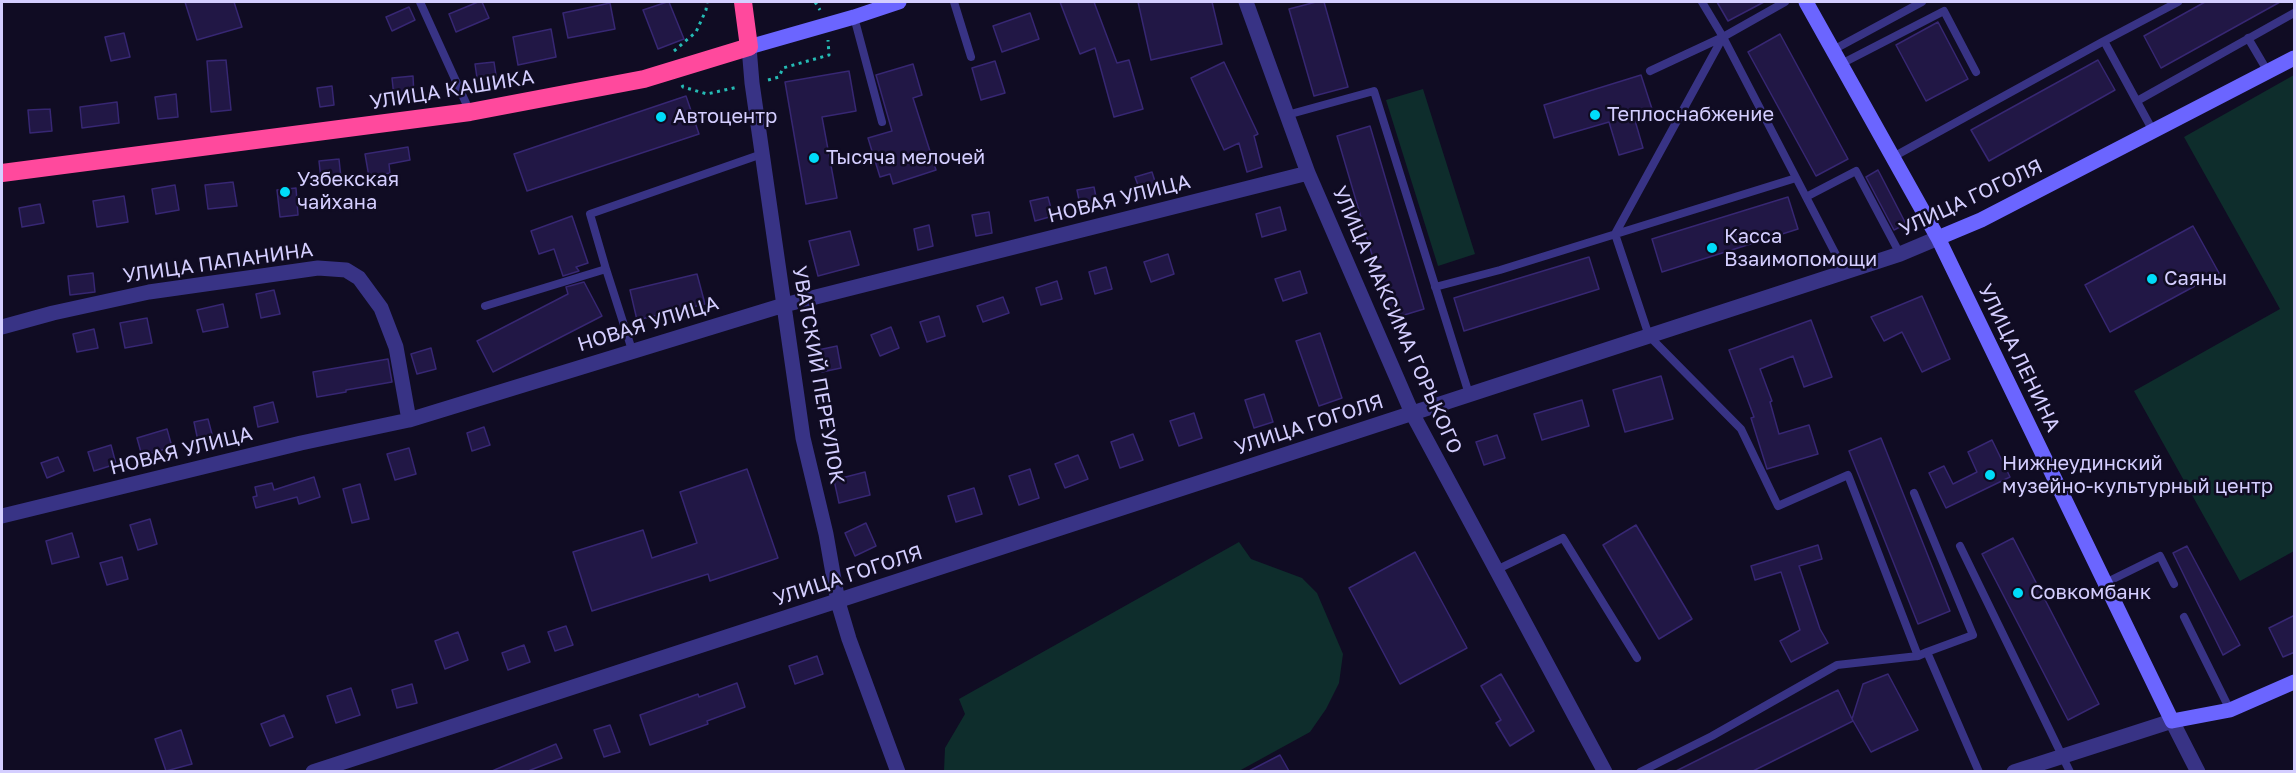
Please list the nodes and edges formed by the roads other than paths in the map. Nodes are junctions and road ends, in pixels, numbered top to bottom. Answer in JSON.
{"nodes":[{"id":1,"x":420,"y":2,"type":"edge"},
{"id":2,"x":744,"y":2,"type":"edge"},
{"id":3,"x":899,"y":2,"type":"edge"},
{"id":4,"x":954,"y":2,"type":"edge"},
{"id":5,"x":1246,"y":2,"type":"edge"},
{"id":6,"x":1702,"y":2,"type":"edge"},
{"id":7,"x":1785,"y":2,"type":"edge"},
{"id":8,"x":1806,"y":2,"type":"edge"},
{"id":9,"x":1922,"y":2,"type":"edge"},
{"id":10,"x":2178,"y":2,"type":"edge"},
{"id":11,"x":2295,"y":12,"type":"edge"},
{"id":12,"x":854,"y":17,"type":"junction"},
{"id":13,"x":1723,"y":37,"type":"junction"},
{"id":14,"x":2248,"y":39,"type":"junction"},
{"id":15,"x":2104,"y":41,"type":"junction"},
{"id":16,"x":749,"y":47,"type":"junction"},
{"id":17,"x":1833,"y":50,"type":"junction"},
{"id":18,"x":971,"y":57,"type":"dead end"},
{"id":19,"x":2295,"y":58,"type":"edge"},
{"id":20,"x":1841,"y":64,"type":"junction"},
{"id":21,"x":1650,"y":71,"type":"dead end"},
{"id":22,"x":1977,"y":72,"type":"dead end"},
{"id":23,"x":2268,"y":72,"type":"junction"},
{"id":24,"x":2137,"y":101,"type":"junction"},
{"id":25,"x":470,"y":112,"type":"junction"},
{"id":26,"x":1287,"y":115,"type":"junction"},
{"id":27,"x":882,"y":122,"type":"dead end"},
{"id":28,"x":2153,"y":131,"type":"junction"},
{"id":29,"x":762,"y":154,"type":"junction"},
{"id":30,"x":1893,"y":157,"type":"junction"},
{"id":31,"x":2,"y":172,"type":"edge"},
{"id":32,"x":1308,"y":173,"type":"junction"},
{"id":33,"x":1796,"y":178,"type":"junction"},
{"id":34,"x":1806,"y":197,"type":"junction"},
{"id":35,"x":1615,"y":234,"type":"junction"},
{"id":36,"x":1938,"y":238,"type":"junction"},
{"id":37,"x":1900,"y":255,"type":"junction"},
{"id":38,"x":606,"y":269,"type":"junction"},
{"id":39,"x":1845,"y":272,"type":"junction"},
{"id":40,"x":1436,"y":288,"type":"junction"},
{"id":41,"x":784,"y":305,"type":"junction"},
{"id":42,"x":485,"y":306,"type":"dead end"},
{"id":43,"x":2,"y":327,"type":"edge"},
{"id":44,"x":1648,"y":336,"type":"junction"},
{"id":45,"x":632,"y":350,"type":"junction"},
{"id":46,"x":1469,"y":394,"type":"junction"},
{"id":47,"x":1412,"y":413,"type":"junction"},
{"id":48,"x":409,"y":420,"type":"junction"},
{"id":49,"x":1914,"y":493,"type":"dead end"},
{"id":50,"x":2,"y":516,"type":"edge"},
{"id":51,"x":1960,"y":546,"type":"dead end"},
{"id":52,"x":1496,"y":570,"type":"junction"},
{"id":53,"x":2105,"y":583,"type":"junction"},
{"id":54,"x":2174,"y":584,"type":"dead end"},
{"id":55,"x":838,"y":602,"type":"junction"},
{"id":56,"x":2184,"y":617,"type":"dead end"},
{"id":57,"x":1927,"y":652,"type":"junction"},
{"id":58,"x":1918,"y":656,"type":"junction"},
{"id":59,"x":1637,"y":658,"type":"dead end"},
{"id":60,"x":2295,"y":682,"type":"edge"},
{"id":61,"x":2230,"y":710,"type":"junction"},
{"id":62,"x":2172,"y":721,"type":"junction"},
{"id":63,"x":2063,"y":756,"type":"junction"},
{"id":64,"x":313,"y":771,"type":"edge"},
{"id":65,"x":898,"y":771,"type":"edge"},
{"id":66,"x":1605,"y":771,"type":"edge"},
{"id":67,"x":1641,"y":771,"type":"edge"},
{"id":68,"x":1979,"y":771,"type":"edge"},
{"id":69,"x":2014,"y":771,"type":"edge"},
{"id":70,"x":2070,"y":771,"type":"edge"},
{"id":71,"x":2198,"y":771,"type":"edge"}],
"edges":[{"from":1,"to":25,"type":"lane"},
{"from":2,"to":16,"type":"highway"},
{"from":3,"to":12,"type":"street","name":"УЛИЦА КАШИКА"},
{"from":4,"to":18,"type":"lane"},
{"from":5,"to":26,"type":"street","name":"УЛИЦА МАКСИМА ГОРЬКОГО"},
{"from":6,"to":13,"type":"lane"},
{"from":7,"to":13,"type":"lane"},
{"from":8,"to":17,"type":"street","name":"УЛИЦА ЛЕНИНА"},
{"from":9,"to":17,"type":"lane"},
{"from":10,"to":15,"type":"lane"},
{"from":11,"to":14,"type":"lane"},
{"from":12,"to":16,"type":"street","name":"УЛИЦА КАШИКА"},
{"from":12,"to":27,"type":"lane"},
{"from":13,"to":21,"type":"lane"},
{"from":13,"to":33,"type":"lane"},
{"from":13,"to":35,"type":"lane"},
{"from":14,"to":23,"type":"lane"},
{"from":14,"to":24,"type":"lane"},
{"from":15,"to":24,"type":"lane"},
{"from":15,"to":30,"type":"lane"},
{"from":16,"to":25,"type":"highway","name":"УЛИЦА КАШИКА"},
{"from":16,"to":29,"type":"street","name":"УВАТСКИЙ ПЕРЕУЛОК"},
{"from":17,"to":20,"type":"street","name":"УЛИЦА ЛЕНИНА"},
{"from":19,"to":23,"type":"street","name":"УЛИЦА ГОГОЛЯ"},
{"from":20,"to":22,"type":"lane"},
{"from":20,"to":30,"type":"street","name":"УЛИЦА ЛЕНИНА"},
{"from":23,"to":28,"type":"street","name":"УЛИЦА ГОГОЛЯ"},
{"from":24,"to":28,"type":"lane"},
{"from":25,"to":31,"type":"highway","name":"УЛИЦА КАШИКА"},
{"from":26,"to":32,"type":"street","name":"УЛИЦА МАКСИМА ГОРЬКОГО"},
{"from":26,"to":40,"type":"lane"},
{"from":28,"to":36,"type":"street","name":"УЛИЦА ГОГОЛЯ"},
{"from":29,"to":38,"type":"lane"},
{"from":29,"to":41,"type":"street","name":"УВАТСКИЙ ПЕРЕУЛОК"},
{"from":30,"to":36,"type":"street","name":"УЛИЦА ЛЕНИНА"},
{"from":32,"to":41,"type":"street","name":"НОВАЯ УЛИЦА"},
{"from":32,"to":47,"type":"street","name":"УЛИЦА МАКСИМА ГОРЬКОГО"},
{"from":33,"to":34,"type":"lane"},
{"from":33,"to":35,"type":"lane"},
{"from":34,"to":37,"type":"lane"},
{"from":34,"to":39,"type":"lane"},
{"from":35,"to":40,"type":"lane"},
{"from":35,"to":44,"type":"lane"},
{"from":36,"to":37,"type":"street","name":"УЛИЦА ГОГОЛЯ"},
{"from":36,"to":53,"type":"street","name":"УЛИЦА ЛЕНИНА"},
{"from":37,"to":39,"type":"street","name":"УЛИЦА ГОГОЛЯ"},
{"from":38,"to":42,"type":"lane"},
{"from":38,"to":45,"type":"lane"},
{"from":39,"to":44,"type":"street","name":"УЛИЦА ГОГОЛЯ"},
{"from":40,"to":46,"type":"lane"},
{"from":41,"to":45,"type":"street","name":"НОВАЯ УЛИЦА"},
{"from":41,"to":55,"type":"street","name":"УВАТСКИЙ ПЕРЕУЛОК"},
{"from":43,"to":48,"type":"street","name":"УЛИЦА ПАПАНИНА"},
{"from":44,"to":46,"type":"street","name":"УЛИЦА ГОГОЛЯ"},
{"from":44,"to":58,"type":"lane"},
{"from":45,"to":48,"type":"street","name":"НОВАЯ УЛИЦА"},
{"from":46,"to":47,"type":"street","name":"УЛИЦА ГОГОЛЯ"},
{"from":47,"to":52,"type":"street","name":"УЛИЦА МАКСИМА ГОРЬКОГО"},
{"from":47,"to":55,"type":"street","name":"УЛИЦА ГОГОЛЯ"},
{"from":48,"to":50,"type":"street","name":"НОВАЯ УЛИЦА"},
{"from":49,"to":57,"type":"lane"},
{"from":51,"to":63,"type":"lane"},
{"from":52,"to":59,"type":"lane"},
{"from":52,"to":66,"type":"street","name":"УЛИЦА МАКСИМА ГОРЬКОГО"},
{"from":53,"to":54,"type":"lane"},
{"from":53,"to":62,"type":"street","name":"УЛИЦА ЛЕНИНА"},
{"from":55,"to":64,"type":"street","name":"УЛИЦА ГОГОЛЯ"},
{"from":55,"to":65,"type":"street","name":"УВАТСКИЙ ПЕРЕУЛОК"},
{"from":56,"to":61,"type":"lane"},
{"from":57,"to":58,"type":"lane"},
{"from":57,"to":68,"type":"lane"},
{"from":58,"to":67,"type":"lane"},
{"from":60,"to":61,"type":"street"},
{"from":61,"to":62,"type":"street"},
{"from":62,"to":63,"type":"street"},
{"from":62,"to":71,"type":"street","name":"УЛИЦА ЛЕНИНА"},
{"from":63,"to":69,"type":"street"},
{"from":63,"to":70,"type":"lane"}]}
